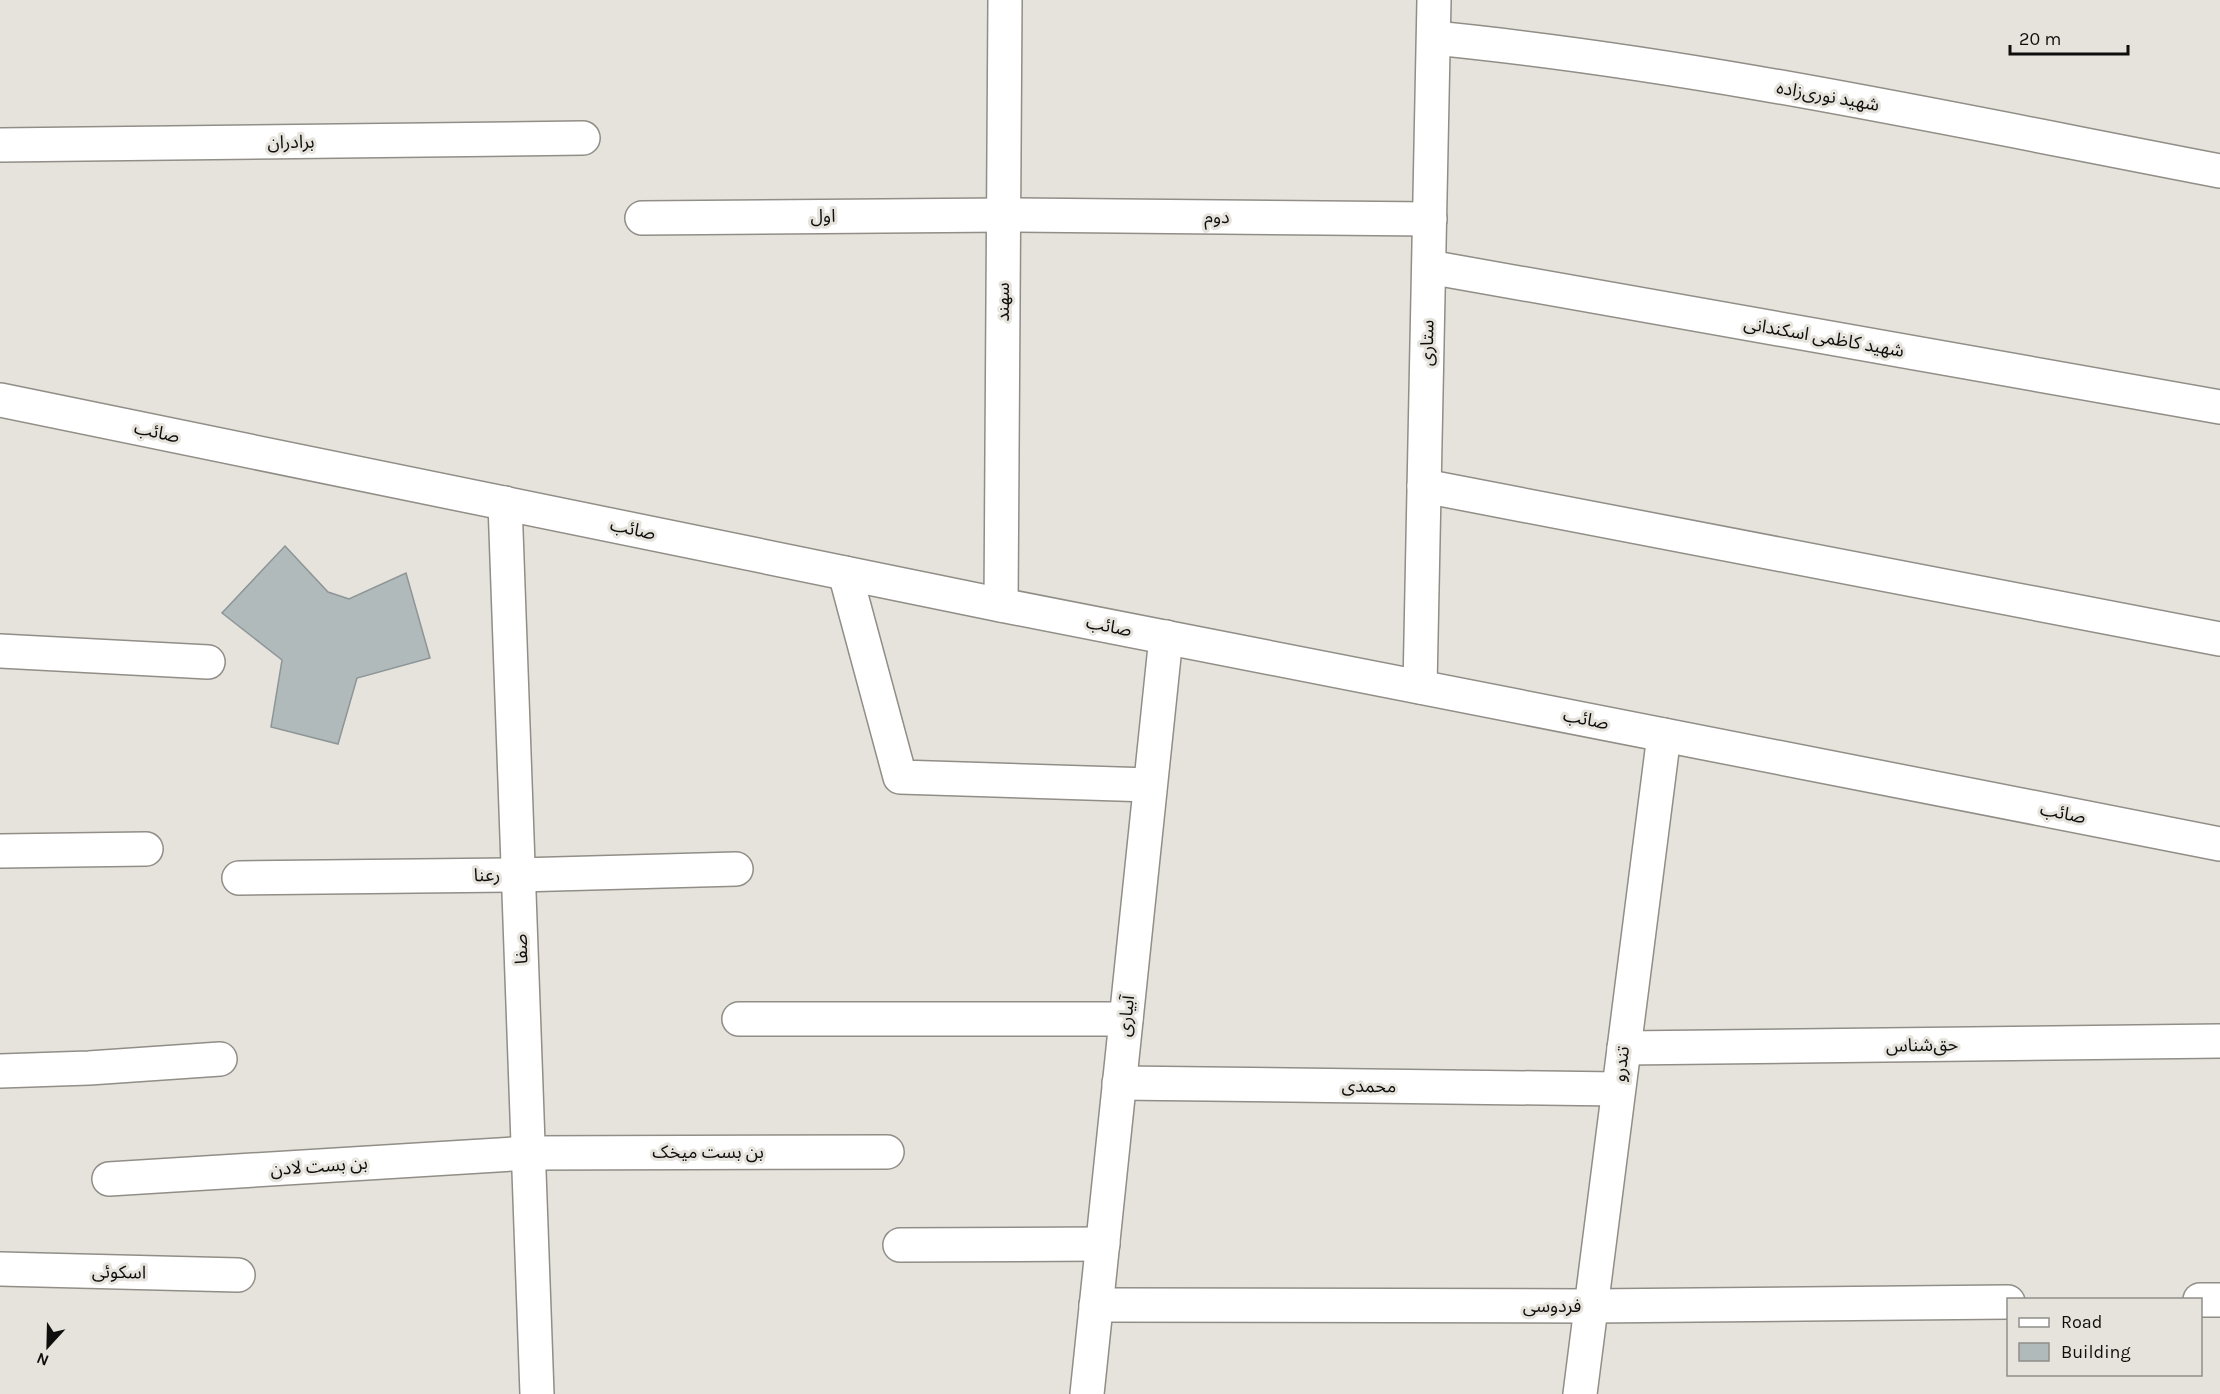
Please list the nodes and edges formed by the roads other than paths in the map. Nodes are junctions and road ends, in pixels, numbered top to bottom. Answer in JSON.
{"nodes":[{"id":1,"x":1005,"y":0,"type":"edge"},
{"id":2,"x":1434,"y":0,"type":"edge"},
{"id":3,"x":1434,"y":38,"type":"junction"},
{"id":4,"x":582,"y":138,"type":"dead end"},
{"id":5,"x":0,"y":145,"type":"edge"},
{"id":6,"x":2220,"y":171,"type":"edge"},
{"id":7,"x":1004,"y":215,"type":"junction"},
{"id":8,"x":642,"y":218,"type":"dead end"},
{"id":9,"x":1430,"y":219,"type":"junction"},
{"id":10,"x":1429,"y":267,"type":"junction"},
{"id":11,"x":0,"y":400,"type":"edge"},
{"id":12,"x":2220,"y":407,"type":"edge"},
{"id":13,"x":1424,"y":486,"type":"junction"},
{"id":14,"x":505,"y":503,"type":"junction"},
{"id":15,"x":845,"y":573,"type":"junction"},
{"id":16,"x":1001,"y":605,"type":"junction"},
{"id":17,"x":1166,"y":637,"type":"junction"},
{"id":18,"x":2220,"y":639,"type":"edge"},
{"id":19,"x":0,"y":651,"type":"edge"},
{"id":20,"x":208,"y":662,"type":"dead end"},
{"id":21,"x":1420,"y":687,"type":"junction"},
{"id":22,"x":1664,"y":735,"type":"junction"},
{"id":23,"x":1150,"y":785,"type":"junction"},
{"id":24,"x":2220,"y":844,"type":"edge"},
{"id":25,"x":146,"y":849,"type":"dead end"},
{"id":26,"x":0,"y":851,"type":"edge"},
{"id":27,"x":736,"y":868,"type":"dead end"},
{"id":28,"x":519,"y":875,"type":"junction"},
{"id":29,"x":239,"y":878,"type":"dead end"},
{"id":30,"x":739,"y":1018,"type":"dead end"},
{"id":31,"x":1126,"y":1019,"type":"junction"},
{"id":32,"x":2220,"y":1041,"type":"edge"},
{"id":33,"x":1624,"y":1048,"type":"junction"},
{"id":34,"x":220,"y":1059,"type":"dead end"},
{"id":35,"x":0,"y":1071,"type":"edge"},
{"id":36,"x":1119,"y":1083,"type":"junction"},
{"id":37,"x":1618,"y":1089,"type":"junction"},
{"id":38,"x":887,"y":1152,"type":"dead end"},
{"id":39,"x":529,"y":1153,"type":"junction"},
{"id":40,"x":109,"y":1179,"type":"dead end"},
{"id":41,"x":1103,"y":1244,"type":"junction"},
{"id":42,"x":900,"y":1245,"type":"dead end"},
{"id":43,"x":0,"y":1269,"type":"edge"},
{"id":44,"x":238,"y":1275,"type":"dead end"},
{"id":45,"x":2202,"y":1300,"type":"edge"},
{"id":46,"x":2220,"y":1300,"type":"edge"},
{"id":47,"x":2007,"y":1302,"type":"edge"},
{"id":48,"x":1096,"y":1305,"type":"junction"},
{"id":49,"x":1591,"y":1306,"type":"junction"},
{"id":50,"x":537,"y":1394,"type":"edge"},
{"id":51,"x":1087,"y":1394,"type":"edge"},
{"id":52,"x":1580,"y":1394,"type":"edge"}],
"edges":[{"from":1,"to":7,"type":"street","name":"سهند"},
{"from":2,"to":3,"type":"street","name":"ستاری"},
{"from":3,"to":6,"type":"street","name":"شهید نوری‌زاده"},
{"from":3,"to":9,"type":"street","name":"ستاری"},
{"from":4,"to":5,"type":"street","name":"برادران"},
{"from":7,"to":8,"type":"street","name":"اول"},
{"from":7,"to":9,"type":"street","name":"دوم"},
{"from":7,"to":16,"type":"street","name":"سهند"},
{"from":9,"to":10,"type":"street","name":"ستاری"},
{"from":10,"to":12,"type":"street","name":"شهید کاظمی اسکندانی"},
{"from":10,"to":13,"type":"street","name":"ستاری"},
{"from":11,"to":14,"type":"street","name":"صائب"},
{"from":13,"to":18,"type":"street"},
{"from":13,"to":21,"type":"street","name":"ستاری"},
{"from":14,"to":15,"type":"street","name":"صائب"},
{"from":14,"to":28,"type":"street","name":"صفا"},
{"from":15,"to":16,"type":"street","name":"صائب"},
{"from":15,"to":23,"type":"street"},
{"from":16,"to":17,"type":"street","name":"صائب"},
{"from":17,"to":21,"type":"street","name":"صائب"},
{"from":17,"to":23,"type":"street","name":"آبیاری"},
{"from":19,"to":20,"type":"street"},
{"from":21,"to":22,"type":"street","name":"صائب"},
{"from":22,"to":24,"type":"street","name":"صائب"},
{"from":22,"to":33,"type":"street","name":"تندرو"},
{"from":23,"to":31,"type":"street","name":"آبیاری"},
{"from":25,"to":26,"type":"street"},
{"from":27,"to":28,"type":"street","name":"رعنا"},
{"from":28,"to":29,"type":"street","name":"رعنا"},
{"from":28,"to":39,"type":"street","name":"صفا"},
{"from":30,"to":31,"type":"street"},
{"from":31,"to":36,"type":"street","name":"آبیاری"},
{"from":32,"to":33,"type":"street","name":"حق‌شناس"},
{"from":33,"to":37,"type":"street","name":"تندرو"},
{"from":34,"to":35,"type":"street"},
{"from":36,"to":37,"type":"street","name":"محمدی"},
{"from":36,"to":41,"type":"street","name":"آبیاری"},
{"from":37,"to":49,"type":"street","name":"تندرو"},
{"from":38,"to":39,"type":"street","name":"بن بست میخک"},
{"from":39,"to":40,"type":"street","name":"بن بست لادن"},
{"from":39,"to":50,"type":"street","name":"صفا"},
{"from":41,"to":42,"type":"street"},
{"from":41,"to":48,"type":"street","name":"آبیاری"},
{"from":43,"to":44,"type":"street","name":"اسکوئی"},
{"from":45,"to":46,"type":"street"},
{"from":47,"to":49,"type":"street","name":"فردوسی"},
{"from":48,"to":49,"type":"street","name":"فردوسی"},
{"from":48,"to":51,"type":"street","name":"آبیاری"},
{"from":49,"to":52,"type":"street","name":"تندرو"}]}
